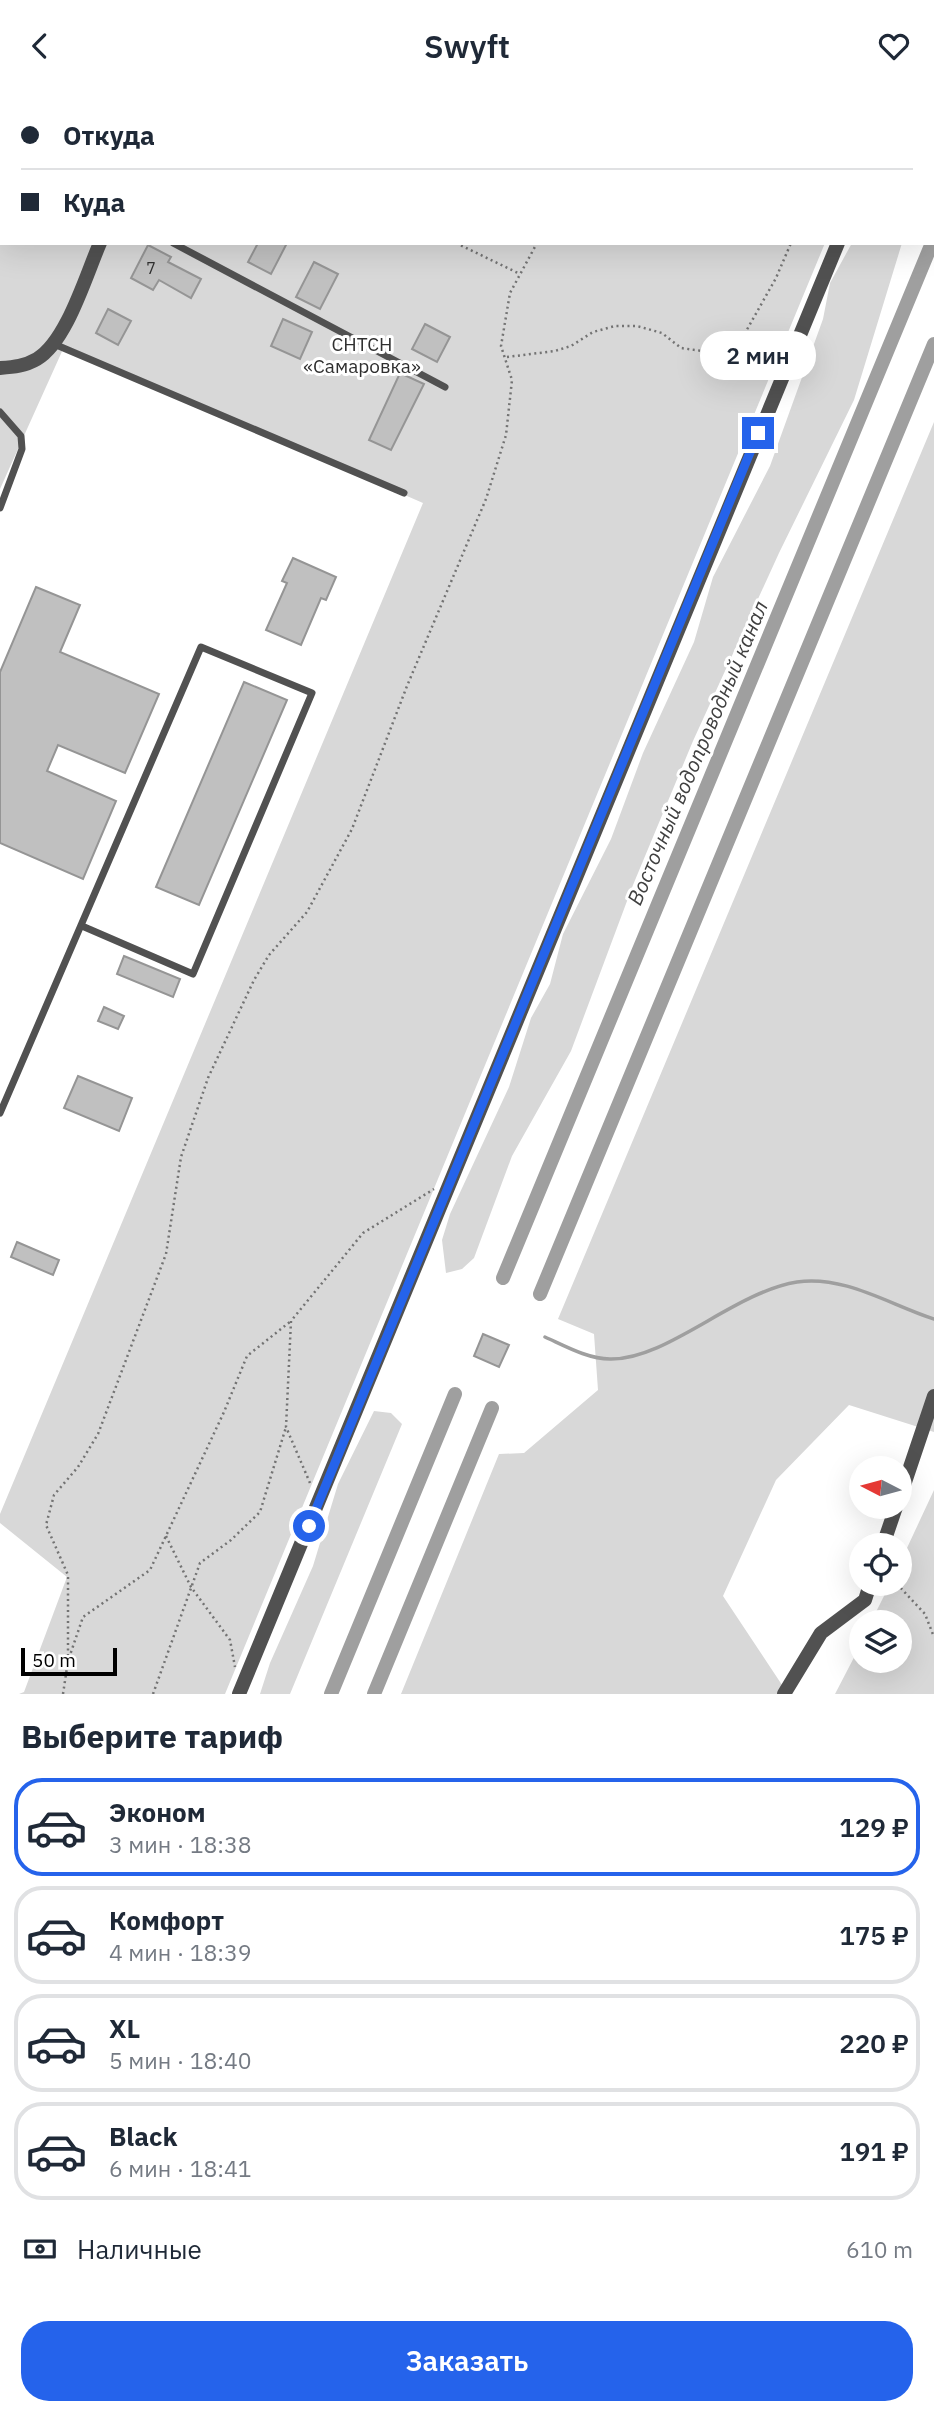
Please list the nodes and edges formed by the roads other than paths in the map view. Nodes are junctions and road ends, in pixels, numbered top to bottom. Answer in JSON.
{"nodes":[{"id":1,"x":99,"y":245,"type":"edge"},
{"id":2,"x":177,"y":245,"type":"edge"},
{"id":3,"x":837,"y":245,"type":"edge"},
{"id":4,"x":54,"y":344,"type":"junction"},
{"id":5,"x":0,"y":368,"type":"edge"},
{"id":6,"x":445,"y":387,"type":"dead end"},
{"id":7,"x":0,"y":412,"type":"edge"},
{"id":8,"x":404,"y":493,"type":"dead end"},
{"id":9,"x":0,"y":508,"type":"edge"},
{"id":10,"x":82,"y":926,"type":"junction"},
{"id":11,"x":0,"y":1113,"type":"edge"},
{"id":12,"x":934,"y":1396,"type":"edge"},
{"id":13,"x":912,"y":1461,"type":"edge"},
{"id":14,"x":866,"y":1596,"type":"edge"},
{"id":15,"x":240,"y":1693,"type":"edge"},
{"id":16,"x":785,"y":1694,"type":"edge"}],
"edges":[{"from":1,"to":4,"type":"street"},
{"from":2,"to":6,"type":"lane"},
{"from":3,"to":15,"type":"street"},
{"from":4,"to":5,"type":"street"},
{"from":4,"to":8,"type":"lane"},
{"from":7,"to":9,"type":"lane"},
{"from":10,"to":10,"type":"lane"},
{"from":10,"to":11,"type":"lane"},
{"from":12,"to":13,"type":"street"},
{"from":14,"to":16,"type":"street"}]}
